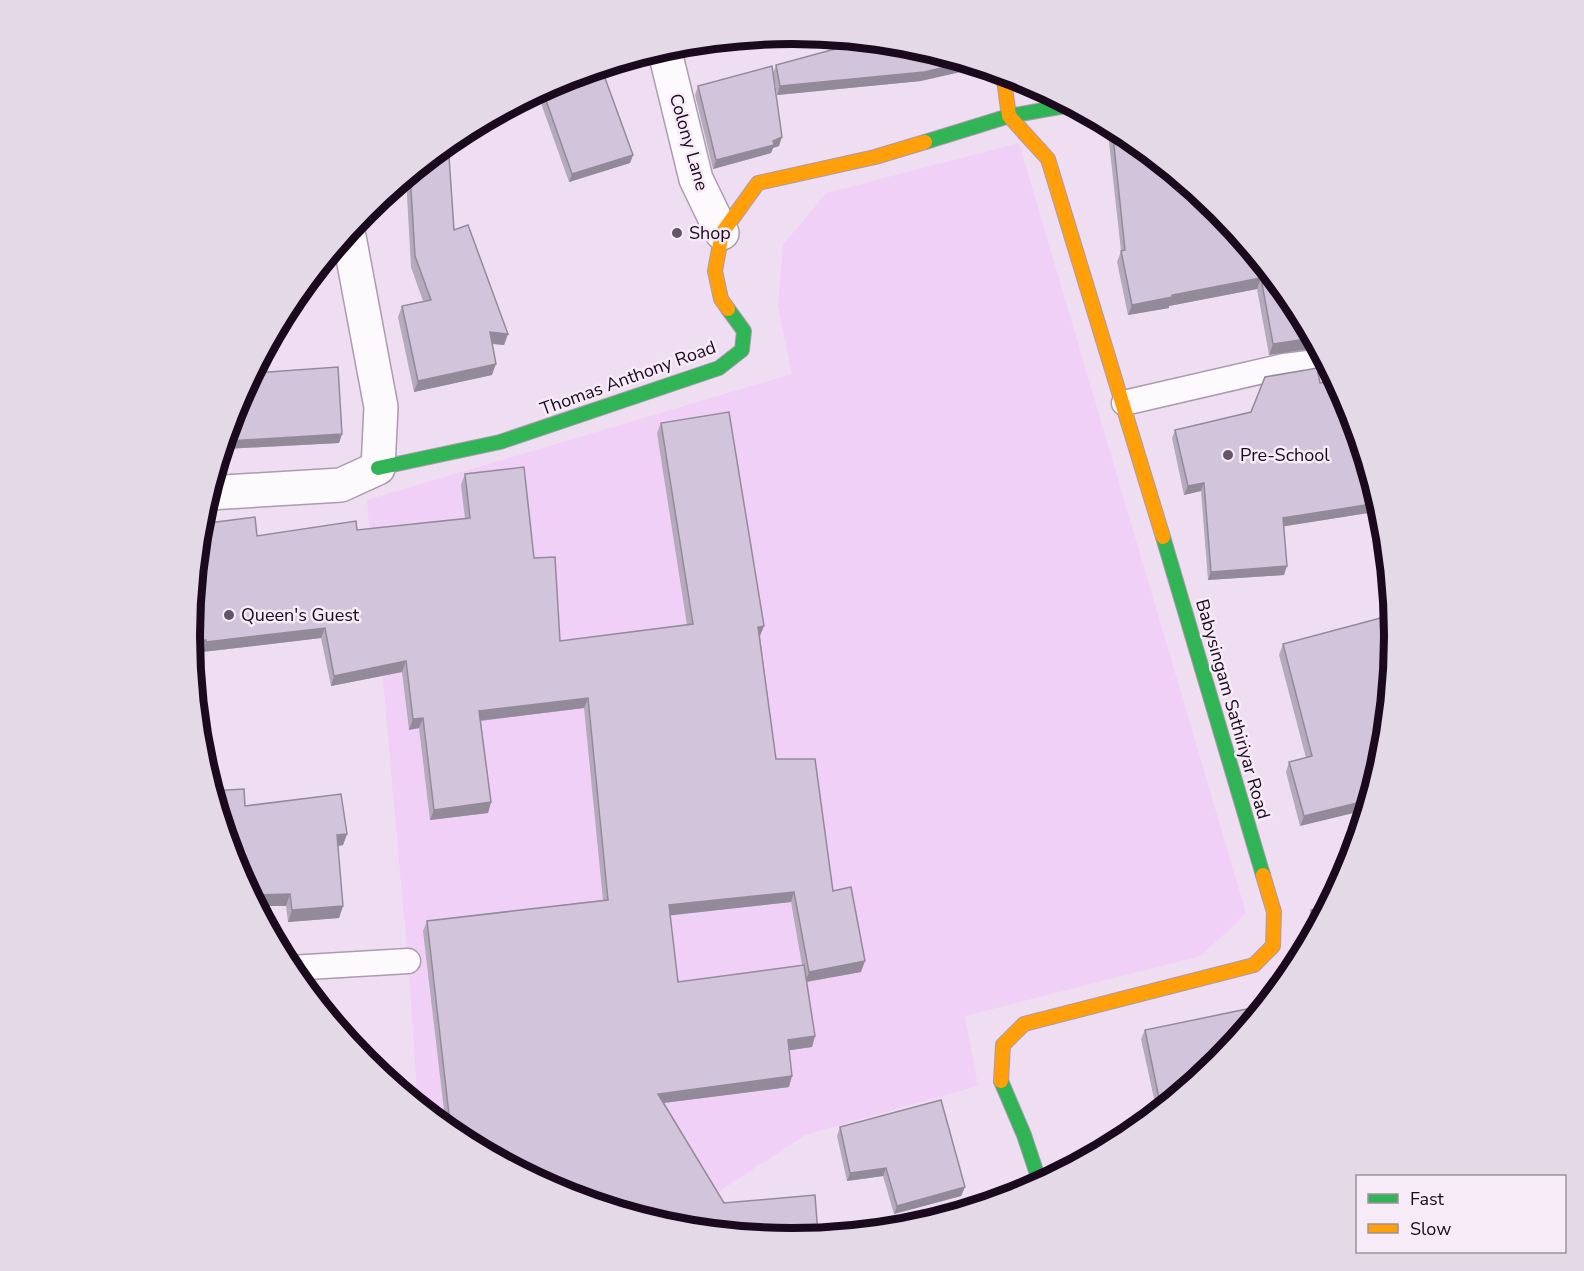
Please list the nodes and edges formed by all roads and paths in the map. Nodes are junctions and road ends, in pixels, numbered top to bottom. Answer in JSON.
{"nodes":[{"id":1,"x":666,"y":58,"type":"edge"},
{"id":2,"x":1004,"y":84,"type":"edge"},
{"id":3,"x":1058,"y":107,"type":"edge"},
{"id":4,"x":1009,"y":116,"type":"junction"},
{"id":5,"x":722,"y":233,"type":"junction"},
{"id":6,"x":350,"y":242,"type":"edge"},
{"id":7,"x":1317,"y":362,"type":"edge"},
{"id":8,"x":1124,"y":403,"type":"junction"},
{"id":9,"x":378,"y":468,"type":"junction"},
{"id":10,"x":218,"y":492,"type":"edge"},
{"id":11,"x":408,"y":961,"type":"dead end"},
{"id":12,"x":302,"y":967,"type":"edge"},
{"id":13,"x":1037,"y":1174,"type":"edge"}],
"edges":[{"from":1,"to":5,"type":"street","name":"Colony Lane"},
{"from":2,"to":4,"type":"street"},
{"from":3,"to":4,"type":"street","name":"Thomas Anthony Road"},
{"from":4,"to":5,"type":"street","name":"Thomas Anthony Road"},
{"from":4,"to":8,"type":"street","name":"Babysingam Sathiriyar Road"},
{"from":5,"to":9,"type":"street","name":"Thomas Anthony Road"},
{"from":6,"to":9,"type":"street"},
{"from":7,"to":8,"type":"lane"},
{"from":8,"to":13,"type":"street","name":"Babysingam Sathiriyar Road"},
{"from":9,"to":10,"type":"street"},
{"from":11,"to":12,"type":"lane"}]}
